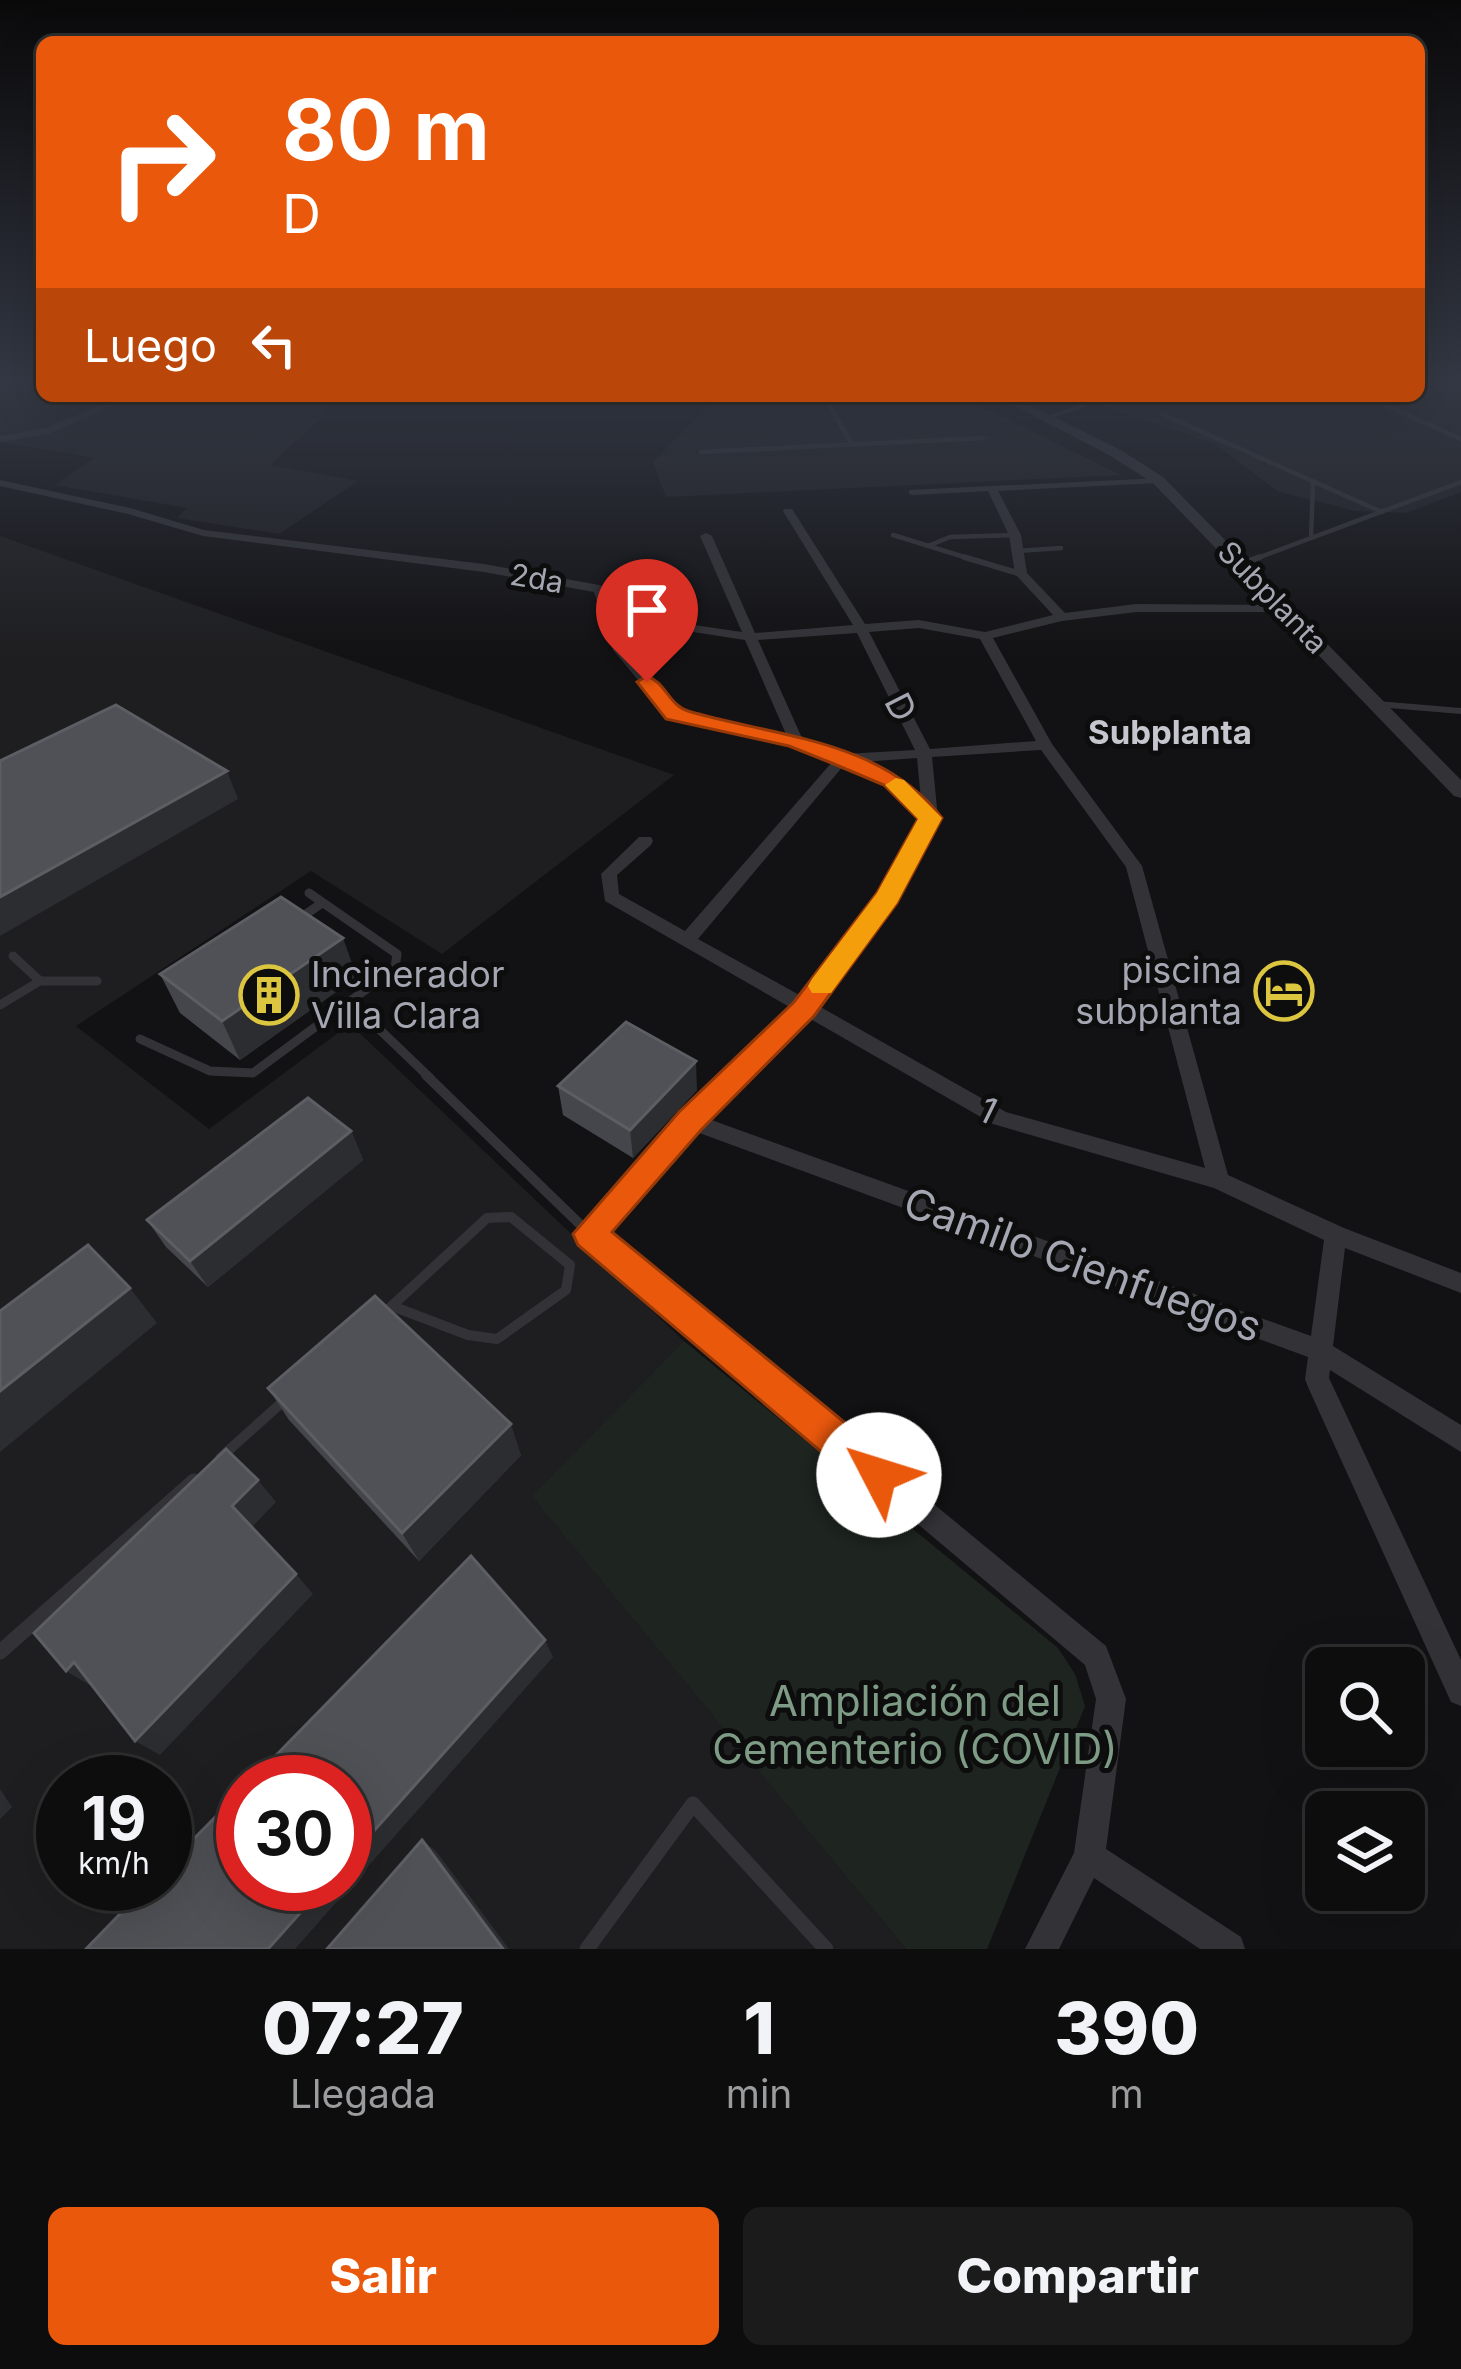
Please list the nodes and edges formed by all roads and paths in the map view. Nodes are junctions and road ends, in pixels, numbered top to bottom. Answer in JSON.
{"nodes":[{"id":1,"x":1149,"y":475,"type":"edge"},
{"id":2,"x":1299,"y":475,"type":"edge"},
{"id":3,"x":1158,"y":480,"type":"junction"},
{"id":4,"x":1313,"y":481,"type":"junction"},
{"id":5,"x":1461,"y":482,"type":"edge"},
{"id":6,"x":0,"y":483,"type":"edge"},
{"id":7,"x":992,"y":489,"type":"junction"},
{"id":8,"x":913,"y":492,"type":"dead end"},
{"id":9,"x":788,"y":511,"type":"dead end"},
{"id":10,"x":1382,"y":512,"type":"junction"},
{"id":11,"x":893,"y":535,"type":"dead end"},
{"id":12,"x":1015,"y":535,"type":"junction"},
{"id":13,"x":706,"y":536,"type":"dead end"},
{"id":14,"x":1311,"y":538,"type":"junction"},
{"id":15,"x":928,"y":546,"type":"junction"},
{"id":16,"x":1061,"y":548,"type":"dead end"},
{"id":17,"x":1018,"y":551,"type":"junction"},
{"id":18,"x":1240,"y":564,"type":"junction"},
{"id":19,"x":1021,"y":574,"type":"junction"},
{"id":20,"x":599,"y":589,"type":"junction"},
{"id":21,"x":1286,"y":609,"type":"junction"},
{"id":22,"x":1062,"y":617,"type":"junction"},
{"id":23,"x":860,"y":628,"type":"junction"},
{"id":24,"x":985,"y":636,"type":"junction"},
{"id":25,"x":750,"y":637,"type":"junction"},
{"id":26,"x":1377,"y":704,"type":"junction"},
{"id":27,"x":1461,"y":714,"type":"edge"},
{"id":28,"x":796,"y":741,"type":"junction"},
{"id":29,"x":1045,"y":745,"type":"junction"},
{"id":30,"x":924,"y":753,"type":"junction"},
{"id":31,"x":842,"y":759,"type":"junction"},
{"id":32,"x":1460,"y":791,"type":"edge"},
{"id":33,"x":930,"y":818,"type":"junction"},
{"id":34,"x":645,"y":841,"type":"dead end"},
{"id":35,"x":309,"y":893,"type":"dead end"},
{"id":36,"x":322,"y":902,"type":"junction"},
{"id":37,"x":288,"y":926,"type":"edge"},
{"id":38,"x":687,"y":940,"type":"junction"},
{"id":39,"x":13,"y":956,"type":"dead end"},
{"id":40,"x":40,"y":981,"type":"junction"},
{"id":41,"x":97,"y":981,"type":"dead end"},
{"id":42,"x":350,"y":1001,"type":"junction"},
{"id":43,"x":0,"y":1004,"type":"edge"},
{"id":44,"x":804,"y":1009,"type":"junction"},
{"id":45,"x":140,"y":1039,"type":"dead end"},
{"id":46,"x":690,"y":1121,"type":"junction"},
{"id":47,"x":1219,"y":1181,"type":"junction"},
{"id":48,"x":590,"y":1234,"type":"junction"},
{"id":49,"x":1336,"y":1235,"type":"junction"},
{"id":50,"x":1461,"y":1283,"type":"edge"},
{"id":51,"x":392,"y":1306,"type":"junction"},
{"id":52,"x":374,"y":1322,"type":"edge"},
{"id":53,"x":1319,"y":1350,"type":"junction"},
{"id":54,"x":303,"y":1384,"type":"edge"},
{"id":55,"x":1461,"y":1438,"type":"edge"},
{"id":56,"x":0,"y":1652,"type":"edge"},
{"id":57,"x":1461,"y":1692,"type":"edge"},
{"id":58,"x":1088,"y":1856,"type":"junction"},
{"id":59,"x":587,"y":1949,"type":"edge"},
{"id":60,"x":826,"y":1949,"type":"edge"},
{"id":61,"x":1041,"y":1949,"type":"edge"},
{"id":62,"x":1229,"y":1949,"type":"edge"}],
"edges":[{"from":1,"to":3,"type":"street","name":"Subplanta"},
{"from":2,"to":4,"type":"lane"},
{"from":3,"to":7,"type":"street"},
{"from":3,"to":18,"type":"street","name":"Subplanta"},
{"from":4,"to":10,"type":"lane"},
{"from":4,"to":14,"type":"lane"},
{"from":5,"to":10,"type":"lane"},
{"from":6,"to":20,"type":"street","name":"2da"},
{"from":7,"to":8,"type":"street"},
{"from":7,"to":12,"type":"street"},
{"from":9,"to":23,"type":"street","name":"D"},
{"from":10,"to":14,"type":"lane"},
{"from":11,"to":15,"type":"lane"},
{"from":12,"to":15,"type":"lane"},
{"from":12,"to":17,"type":"street"},
{"from":13,"to":25,"type":"street"},
{"from":14,"to":18,"type":"lane"},
{"from":15,"to":19,"type":"lane"},
{"from":16,"to":17,"type":"lane"},
{"from":17,"to":19,"type":"street"},
{"from":18,"to":21,"type":"street","name":"Subplanta"},
{"from":19,"to":22,"type":"street"},
{"from":20,"to":25,"type":"street","name":"2da"},
{"from":20,"to":28,"type":"street"},
{"from":21,"to":22,"type":"street","name":"2da"},
{"from":21,"to":26,"type":"street","name":"Subplanta"},
{"from":22,"to":24,"type":"street","name":"2da"},
{"from":23,"to":24,"type":"street","name":"2da"},
{"from":23,"to":25,"type":"street","name":"2da"},
{"from":23,"to":30,"type":"street","name":"D"},
{"from":24,"to":29,"type":"street"},
{"from":25,"to":28,"type":"street"},
{"from":26,"to":27,"type":"lane"},
{"from":26,"to":32,"type":"street","name":"Subplanta"},
{"from":28,"to":31,"type":"street"},
{"from":29,"to":30,"type":"street"},
{"from":29,"to":47,"type":"street"},
{"from":30,"to":31,"type":"street"},
{"from":30,"to":33,"type":"street","name":"D"},
{"from":31,"to":33,"type":"street"},
{"from":31,"to":38,"type":"street"},
{"from":33,"to":44,"type":"street"},
{"from":34,"to":38,"type":"street","name":"1"},
{"from":35,"to":36,"type":"lane"},
{"from":36,"to":37,"type":"lane"},
{"from":36,"to":42,"type":"lane"},
{"from":38,"to":44,"type":"street","name":"1"},
{"from":39,"to":40,"type":"lane"},
{"from":40,"to":41,"type":"lane"},
{"from":40,"to":43,"type":"lane"},
{"from":42,"to":45,"type":"lane"},
{"from":42,"to":48,"type":"lane"},
{"from":44,"to":46,"type":"street"},
{"from":44,"to":47,"type":"street","name":"1"},
{"from":46,"to":48,"type":"street"},
{"from":46,"to":53,"type":"street","name":"Camilo Cienfuegos"},
{"from":47,"to":49,"type":"street","name":"1"},
{"from":48,"to":58,"type":"street"},
{"from":49,"to":50,"type":"street","name":"1"},
{"from":49,"to":53,"type":"street"},
{"from":51,"to":51,"type":"lane"},
{"from":51,"to":52,"type":"lane"},
{"from":53,"to":55,"type":"street","name":"Camilo Cienfuegos"},
{"from":53,"to":57,"type":"street"},
{"from":54,"to":56,"type":"lane"},
{"from":58,"to":61,"type":"street"},
{"from":58,"to":62,"type":"street"},
{"from":59,"to":60,"type":"lane"}]}
